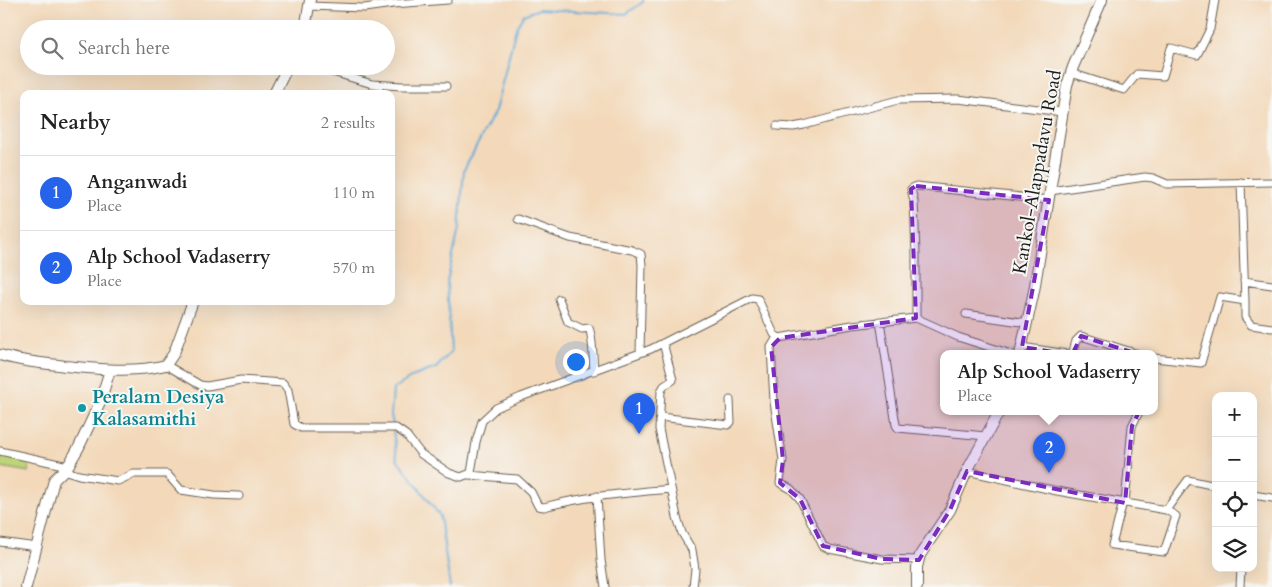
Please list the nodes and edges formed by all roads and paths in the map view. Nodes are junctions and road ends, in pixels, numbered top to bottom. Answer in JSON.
{"nodes":[{"id":1,"x":448,"y":0,"type":"edge"},
{"id":2,"x":1102,"y":0,"type":"edge"},
{"id":3,"x":1215,"y":0,"type":"edge"},
{"id":4,"x":309,"y":3,"type":"edge"},
{"id":5,"x":306,"y":20,"type":"edge"},
{"id":6,"x":1071,"y":73,"type":"junction"},
{"id":7,"x":284,"y":75,"type":"edge"},
{"id":8,"x":342,"y":75,"type":"edge"},
{"id":9,"x":446,"y":86,"type":"dead end"},
{"id":10,"x":276,"y":90,"type":"edge"},
{"id":11,"x":1062,"y":112,"type":"junction"},
{"id":12,"x":777,"y":126,"type":"dead end"},
{"id":13,"x":1242,"y":182,"type":"junction"},
{"id":14,"x":1272,"y":182,"type":"edge"},
{"id":15,"x":1050,"y":196,"type":"junction"},
{"id":16,"x":518,"y":219,"type":"dead end"},
{"id":17,"x":1244,"y":281,"type":"junction"},
{"id":18,"x":1272,"y":285,"type":"edge"},
{"id":19,"x":559,"y":299,"type":"dead end"},
{"id":20,"x":1245,"y":301,"type":"junction"},
{"id":21,"x":192,"y":305,"type":"edge"},
{"id":22,"x":966,"y":314,"type":"dead end"},
{"id":23,"x":916,"y":318,"type":"junction"},
{"id":24,"x":880,"y":321,"type":"junction"},
{"id":25,"x":1028,"y":323,"type":"junction"},
{"id":26,"x":1272,"y":328,"type":"edge"},
{"id":27,"x":777,"y":337,"type":"junction"},
{"id":28,"x":663,"y":343,"type":"junction"},
{"id":29,"x":999,"y":350,"type":"edge"},
{"id":30,"x":1021,"y":350,"type":"edge"},
{"id":31,"x":1073,"y":350,"type":"edge"},
{"id":32,"x":1125,"y":350,"type":"edge"},
{"id":33,"x":640,"y":353,"type":"junction"},
{"id":34,"x":0,"y":355,"type":"edge"},
{"id":35,"x":1158,"y":358,"type":"edge"},
{"id":36,"x":166,"y":365,"type":"junction"},
{"id":37,"x":110,"y":370,"type":"junction"},
{"id":38,"x":594,"y":371,"type":"junction"},
{"id":39,"x":730,"y":400,"type":"dead end"},
{"id":40,"x":996,"y":415,"type":"edge"},
{"id":41,"x":1138,"y":415,"type":"edge"},
{"id":42,"x":660,"y":418,"type":"junction"},
{"id":43,"x":986,"y":436,"type":"junction"},
{"id":44,"x":0,"y":451,"type":"edge"},
{"id":45,"x":66,"y":468,"type":"junction"},
{"id":46,"x":967,"y":471,"type":"junction"},
{"id":47,"x":469,"y":475,"type":"junction"},
{"id":48,"x":1212,"y":485,"type":"edge"},
{"id":49,"x":671,"y":489,"type":"junction"},
{"id":50,"x":1257,"y":495,"type":"edge"},
{"id":51,"x":239,"y":496,"type":"dead end"},
{"id":52,"x":597,"y":496,"type":"junction"},
{"id":53,"x":1272,"y":498,"type":"edge"},
{"id":54,"x":1124,"y":502,"type":"junction"},
{"id":55,"x":1166,"y":510,"type":"junction"},
{"id":56,"x":0,"y":542,"type":"edge"},
{"id":57,"x":36,"y":547,"type":"junction"},
{"id":58,"x":919,"y":560,"type":"junction"},
{"id":59,"x":1241,"y":572,"type":"edge"},
{"id":60,"x":26,"y":587,"type":"edge"},
{"id":61,"x":605,"y":587,"type":"edge"},
{"id":62,"x":693,"y":587,"type":"edge"},
{"id":63,"x":917,"y":587,"type":"edge"},
{"id":64,"x":1240,"y":587,"type":"edge"}],
"edges":[{"from":1,"to":4,"type":"street"},
{"from":2,"to":6,"type":"main road","name":"Kankol-Alappadavu Road"},
{"from":3,"to":6,"type":"street"},
{"from":4,"to":5,"type":"main road"},
{"from":6,"to":11,"type":"main road","name":"Kankol-Alappadavu Road"},
{"from":7,"to":10,"type":"main road"},
{"from":8,"to":9,"type":"street"},
{"from":11,"to":12,"type":"street"},
{"from":11,"to":15,"type":"main road","name":"Kankol-Alappadavu Road"},
{"from":13,"to":14,"type":"street"},
{"from":13,"to":15,"type":"street"},
{"from":13,"to":17,"type":"street"},
{"from":15,"to":23,"type":"street"},
{"from":15,"to":25,"type":"main road","name":"Kankol-Alappadavu Road"},
{"from":16,"to":33,"type":"street"},
{"from":17,"to":18,"type":"street"},
{"from":17,"to":20,"type":"street"},
{"from":19,"to":38,"type":"street"},
{"from":20,"to":26,"type":"street"},
{"from":20,"to":35,"type":"street"},
{"from":21,"to":36,"type":"main road"},
{"from":22,"to":25,"type":"street"},
{"from":23,"to":24,"type":"street"},
{"from":23,"to":29,"type":"street"},
{"from":24,"to":27,"type":"street"},
{"from":24,"to":43,"type":"street"},
{"from":25,"to":30,"type":"main road","name":"Kankol-Alappadavu Road"},
{"from":27,"to":28,"type":"street"},
{"from":27,"to":58,"type":"street"},
{"from":28,"to":33,"type":"street"},
{"from":28,"to":42,"type":"street"},
{"from":31,"to":32,"type":"street"},
{"from":33,"to":38,"type":"street"},
{"from":34,"to":37,"type":"main road"},
{"from":36,"to":37,"type":"main road"},
{"from":36,"to":47,"type":"street"},
{"from":37,"to":45,"type":"main road"},
{"from":38,"to":47,"type":"street"},
{"from":39,"to":42,"type":"street"},
{"from":40,"to":43,"type":"main road"},
{"from":41,"to":54,"type":"street"},
{"from":42,"to":49,"type":"street"},
{"from":43,"to":46,"type":"main road"},
{"from":44,"to":45,"type":"street"},
{"from":45,"to":51,"type":"street"},
{"from":45,"to":57,"type":"main road"},
{"from":46,"to":54,"type":"street"},
{"from":46,"to":58,"type":"main road"},
{"from":47,"to":52,"type":"street"},
{"from":48,"to":55,"type":"street"},
{"from":49,"to":52,"type":"street"},
{"from":49,"to":62,"type":"street"},
{"from":50,"to":53,"type":"street"},
{"from":52,"to":61,"type":"street"},
{"from":54,"to":55,"type":"street"},
{"from":54,"to":55,"type":"street"},
{"from":56,"to":57,"type":"street"},
{"from":57,"to":60,"type":"main road"},
{"from":58,"to":63,"type":"main road"},
{"from":59,"to":64,"type":"street"}]}
